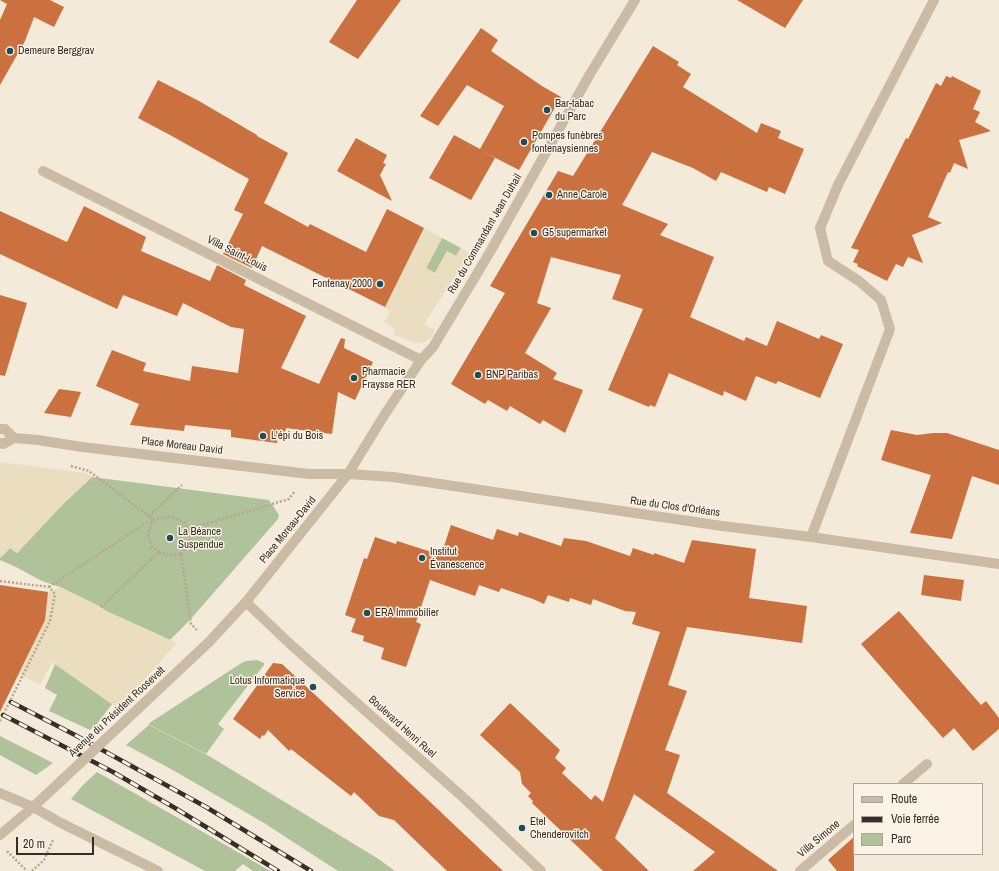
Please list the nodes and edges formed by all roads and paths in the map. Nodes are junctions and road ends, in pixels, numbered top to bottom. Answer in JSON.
{"nodes":[{"id":1,"x":635,"y":0,"type":"edge"},
{"id":2,"x":934,"y":0,"type":"edge"},
{"id":3,"x":43,"y":171,"type":"dead end"},
{"id":4,"x":421,"y":360,"type":"junction"},
{"id":5,"x":0,"y":429,"type":"edge"},
{"id":6,"x":14,"y":438,"type":"junction"},
{"id":7,"x":0,"y":443,"type":"edge"},
{"id":8,"x":70,"y":466,"type":"dead end"},
{"id":9,"x":309,"y":474,"type":"junction"},
{"id":10,"x":348,"y":474,"type":"junction"},
{"id":11,"x":182,"y":485,"type":"dead end"},
{"id":12,"x":149,"y":516,"type":"junction"},
{"id":13,"x":153,"y":521,"type":"junction"},
{"id":14,"x":189,"y":529,"type":"junction"},
{"id":15,"x":811,"y":537,"type":"junction"},
{"id":16,"x":160,"y":552,"type":"junction"},
{"id":17,"x":181,"y":554,"type":"junction"},
{"id":18,"x":999,"y":564,"type":"edge"},
{"id":19,"x":0,"y":580,"type":"edge"},
{"id":20,"x":49,"y":587,"type":"junction"},
{"id":21,"x":246,"y":602,"type":"junction"},
{"id":22,"x":101,"y":607,"type":"dead end"},
{"id":23,"x":209,"y":642,"type":"junction"},
{"id":24,"x":0,"y":721,"type":"edge"},
{"id":25,"x":927,"y":764,"type":"dead end"},
{"id":26,"x":904,"y":783,"type":"edge"},
{"id":27,"x":0,"y":793,"type":"edge"},
{"id":28,"x":33,"y":807,"type":"junction"},
{"id":29,"x":60,"y":823,"type":"junction"},
{"id":30,"x":853,"y":826,"type":"edge"},
{"id":31,"x":0,"y":835,"type":"edge"},
{"id":32,"x":5,"y":849,"type":"dead end"},
{"id":33,"x":27,"y":871,"type":"edge"},
{"id":34,"x":32,"y":871,"type":"edge"},
{"id":35,"x":158,"y":871,"type":"edge"},
{"id":36,"x":541,"y":871,"type":"edge"},
{"id":37,"x":800,"y":871,"type":"edge"}],
"edges":[{"from":1,"to":4,"type":"street","name":"Rue du Commandant Jean Duhail"},
{"from":2,"to":15,"type":"street"},
{"from":3,"to":4,"type":"street","name":"Villa Saint-Louis"},
{"from":4,"to":10,"type":"street","name":"Rue du Commandant Jean Duhail"},
{"from":5,"to":6,"type":"street","name":"Place Moreau David"},
{"from":6,"to":7,"type":"street","name":"Place Moreau David"},
{"from":6,"to":9,"type":"street","name":"Place Moreau David"},
{"from":8,"to":12,"type":"path"},
{"from":9,"to":10,"type":"street","name":"Place Moreau David"},
{"from":9,"to":14,"type":"path"},
{"from":10,"to":15,"type":"street","name":"Rue du Clos d'Orléans"},
{"from":10,"to":21,"type":"street","name":"Place Moreau-David"},
{"from":11,"to":12,"type":"path"},
{"from":12,"to":13,"type":"path"},
{"from":13,"to":14,"type":"path"},
{"from":13,"to":16,"type":"path"},
{"from":13,"to":20,"type":"path"},
{"from":14,"to":17,"type":"path"},
{"from":15,"to":18,"type":"street","name":"Rue du Clos d'Orléans"},
{"from":16,"to":17,"type":"path"},
{"from":16,"to":22,"type":"path"},
{"from":17,"to":23,"type":"path"},
{"from":19,"to":20,"type":"path"},
{"from":20,"to":24,"type":"path"},
{"from":21,"to":23,"type":"street","name":"Avenue du Président Roosevelt"},
{"from":21,"to":36,"type":"street","name":"Boulevard Henri Ruel"},
{"from":23,"to":28,"type":"street","name":"Avenue du Président Roosevelt","bridge":true},
{"from":25,"to":26,"type":"street"},
{"from":27,"to":28,"type":"street"},
{"from":28,"to":29,"type":"street"},
{"from":28,"to":31,"type":"street","name":"Avenue du Président Roosevelt"},
{"from":29,"to":34,"type":"path"},
{"from":29,"to":35,"type":"street"},
{"from":30,"to":37,"type":"street","name":"Villa Simone"},
{"from":32,"to":33,"type":"path"}]}
